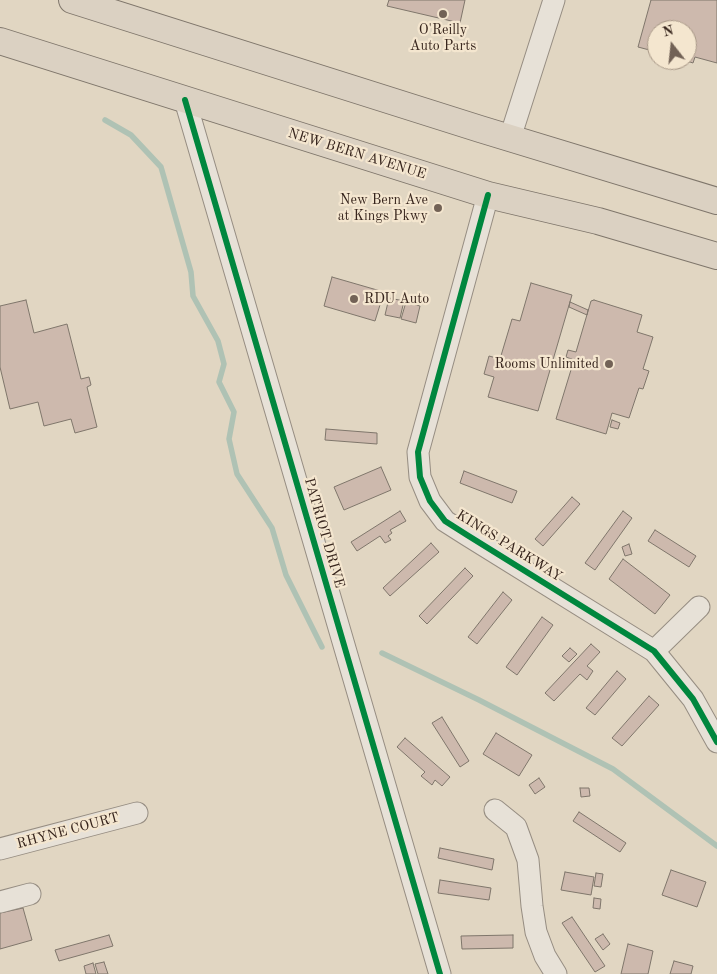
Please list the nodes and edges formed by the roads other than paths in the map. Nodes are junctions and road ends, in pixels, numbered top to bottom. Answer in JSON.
{"nodes":[{"id":1,"x":72,"y":0,"type":"edge"},
{"id":2,"x":554,"y":0,"type":"edge"},
{"id":3,"x":0,"y":41,"type":"edge"},
{"id":4,"x":185,"y":100,"type":"junction"},
{"id":5,"x":510,"y":138,"type":"junction"},
{"id":6,"x":488,"y":195,"type":"junction"},
{"id":7,"x":717,"y":201,"type":"edge"},
{"id":8,"x":717,"y":256,"type":"edge"},
{"id":9,"x":699,"y":607,"type":"dead end"},
{"id":10,"x":654,"y":651,"type":"junction"},
{"id":11,"x":717,"y":742,"type":"edge"},
{"id":12,"x":495,"y":810,"type":"dead end"},
{"id":13,"x":136,"y":812,"type":"dead end"},
{"id":14,"x":0,"y":849,"type":"edge"},
{"id":15,"x":30,"y":894,"type":"dead end"},
{"id":16,"x":0,"y":902,"type":"edge"},
{"id":17,"x":440,"y":974,"type":"edge"},
{"id":18,"x":556,"y":974,"type":"edge"}],
"edges":[{"from":1,"to":5,"type":"main road"},
{"from":2,"to":5,"type":"street"},
{"from":3,"to":4,"type":"main road","name":"NEW BERN AVENUE"},
{"from":4,"to":6,"type":"main road","name":"NEW BERN AVENUE"},
{"from":4,"to":17,"type":"street","name":"PATRIOT DRIVE"},
{"from":5,"to":7,"type":"main road"},
{"from":6,"to":8,"type":"main road","name":"NEW BERN AVENUE"},
{"from":6,"to":10,"type":"street","name":"KINGS PARKWAY"},
{"from":9,"to":10,"type":"street"},
{"from":10,"to":11,"type":"street","name":"KINGS PARKWAY"},
{"from":12,"to":18,"type":"street"},
{"from":13,"to":14,"type":"street","name":"RHYNE COURT"},
{"from":15,"to":16,"type":"street"}]}
